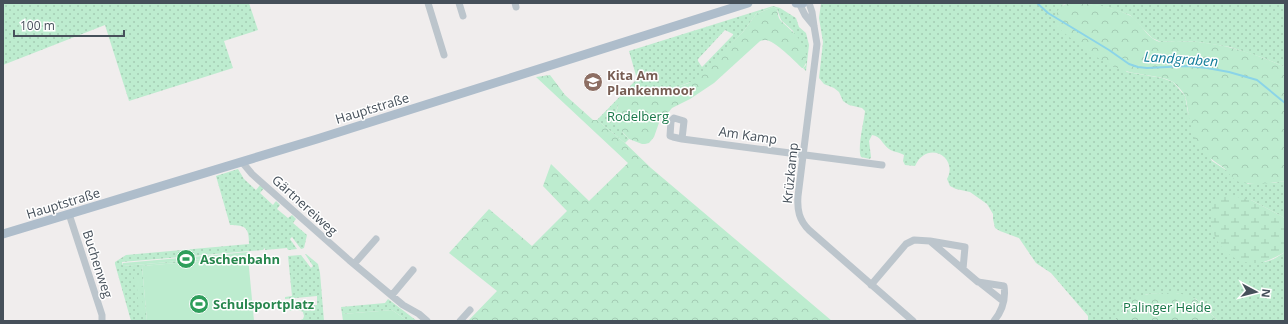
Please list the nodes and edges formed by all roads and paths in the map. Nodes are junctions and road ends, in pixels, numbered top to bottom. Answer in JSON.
{"nodes":[{"id":1,"x":428,"y":3,"type":"edge"},
{"id":2,"x":459,"y":3,"type":"edge"},
{"id":3,"x":748,"y":3,"type":"edge"},
{"id":4,"x":796,"y":3,"type":"edge"},
{"id":5,"x":799,"y":3,"type":"edge"},
{"id":6,"x":803,"y":3,"type":"edge"},
{"id":7,"x":810,"y":3,"type":"edge"},
{"id":8,"x":463,"y":16,"type":"dead end"},
{"id":9,"x":814,"y":26,"type":"junction"},
{"id":10,"x":444,"y":55,"type":"dead end"},
{"id":11,"x":682,"y":138,"type":"dead end"},
{"id":12,"x":804,"y":154,"type":"junction"},
{"id":13,"x":242,"y":162,"type":"junction"},
{"id":14,"x":882,"y":165,"type":"dead end"},
{"id":15,"x":70,"y":214,"type":"junction"},
{"id":16,"x":3,"y":234,"type":"edge"},
{"id":17,"x":376,"y":239,"type":"dead end"},
{"id":18,"x":930,"y":241,"type":"junction"},
{"id":19,"x":354,"y":264,"type":"junction"},
{"id":20,"x":963,"y":269,"type":"junction"},
{"id":21,"x":413,"y":270,"type":"dead end"},
{"id":22,"x":978,"y":282,"type":"junction"},
{"id":23,"x":871,"y":285,"type":"junction"},
{"id":24,"x":392,"y":295,"type":"junction"},
{"id":25,"x":1003,"y":301,"type":"junction"},
{"id":26,"x":470,"y":310,"type":"dead end"},
{"id":27,"x":102,"y":321,"type":"edge"},
{"id":28,"x":426,"y":321,"type":"edge"},
{"id":29,"x":460,"y":321,"type":"edge"},
{"id":30,"x":913,"y":321,"type":"edge"},
{"id":31,"x":994,"y":321,"type":"edge"}],
"edges":[{"from":1,"to":10,"type":"street"},
{"from":2,"to":8,"type":"street"},
{"from":3,"to":13,"type":"main road","name":"Hauptstraße"},
{"from":4,"to":5,"type":"main road"},
{"from":5,"to":6,"type":"main road"},
{"from":5,"to":9,"type":"street","name":"Krüzkamp"},
{"from":7,"to":9,"type":"street","name":"Krüzkamp"},
{"from":9,"to":12,"type":"street","name":"Krüzkamp"},
{"from":11,"to":12,"type":"street","name":"Am Kamp"},
{"from":12,"to":14,"type":"street","name":"Am Kamp"},
{"from":12,"to":23,"type":"street","name":"Krüzkamp"},
{"from":13,"to":15,"type":"main road","name":"Hauptstraße"},
{"from":13,"to":19,"type":"street","name":"Gärtnereiweg"},
{"from":15,"to":16,"type":"main road","name":"Hauptstraße"},
{"from":15,"to":27,"type":"street","name":"Buchenweg"},
{"from":17,"to":19,"type":"street"},
{"from":18,"to":20,"type":"street"},
{"from":18,"to":20,"type":"street"},
{"from":18,"to":23,"type":"street"},
{"from":19,"to":24,"type":"street","name":"Gärtnereiweg"},
{"from":20,"to":22,"type":"street"},
{"from":21,"to":24,"type":"street"},
{"from":22,"to":25,"type":"street"},
{"from":22,"to":25,"type":"street"},
{"from":23,"to":30,"type":"street","name":"Krüzkamp"},
{"from":24,"to":28,"type":"street","name":"Gärtnereiweg"},
{"from":25,"to":31,"type":"street"},
{"from":26,"to":29,"type":"street"}]}
